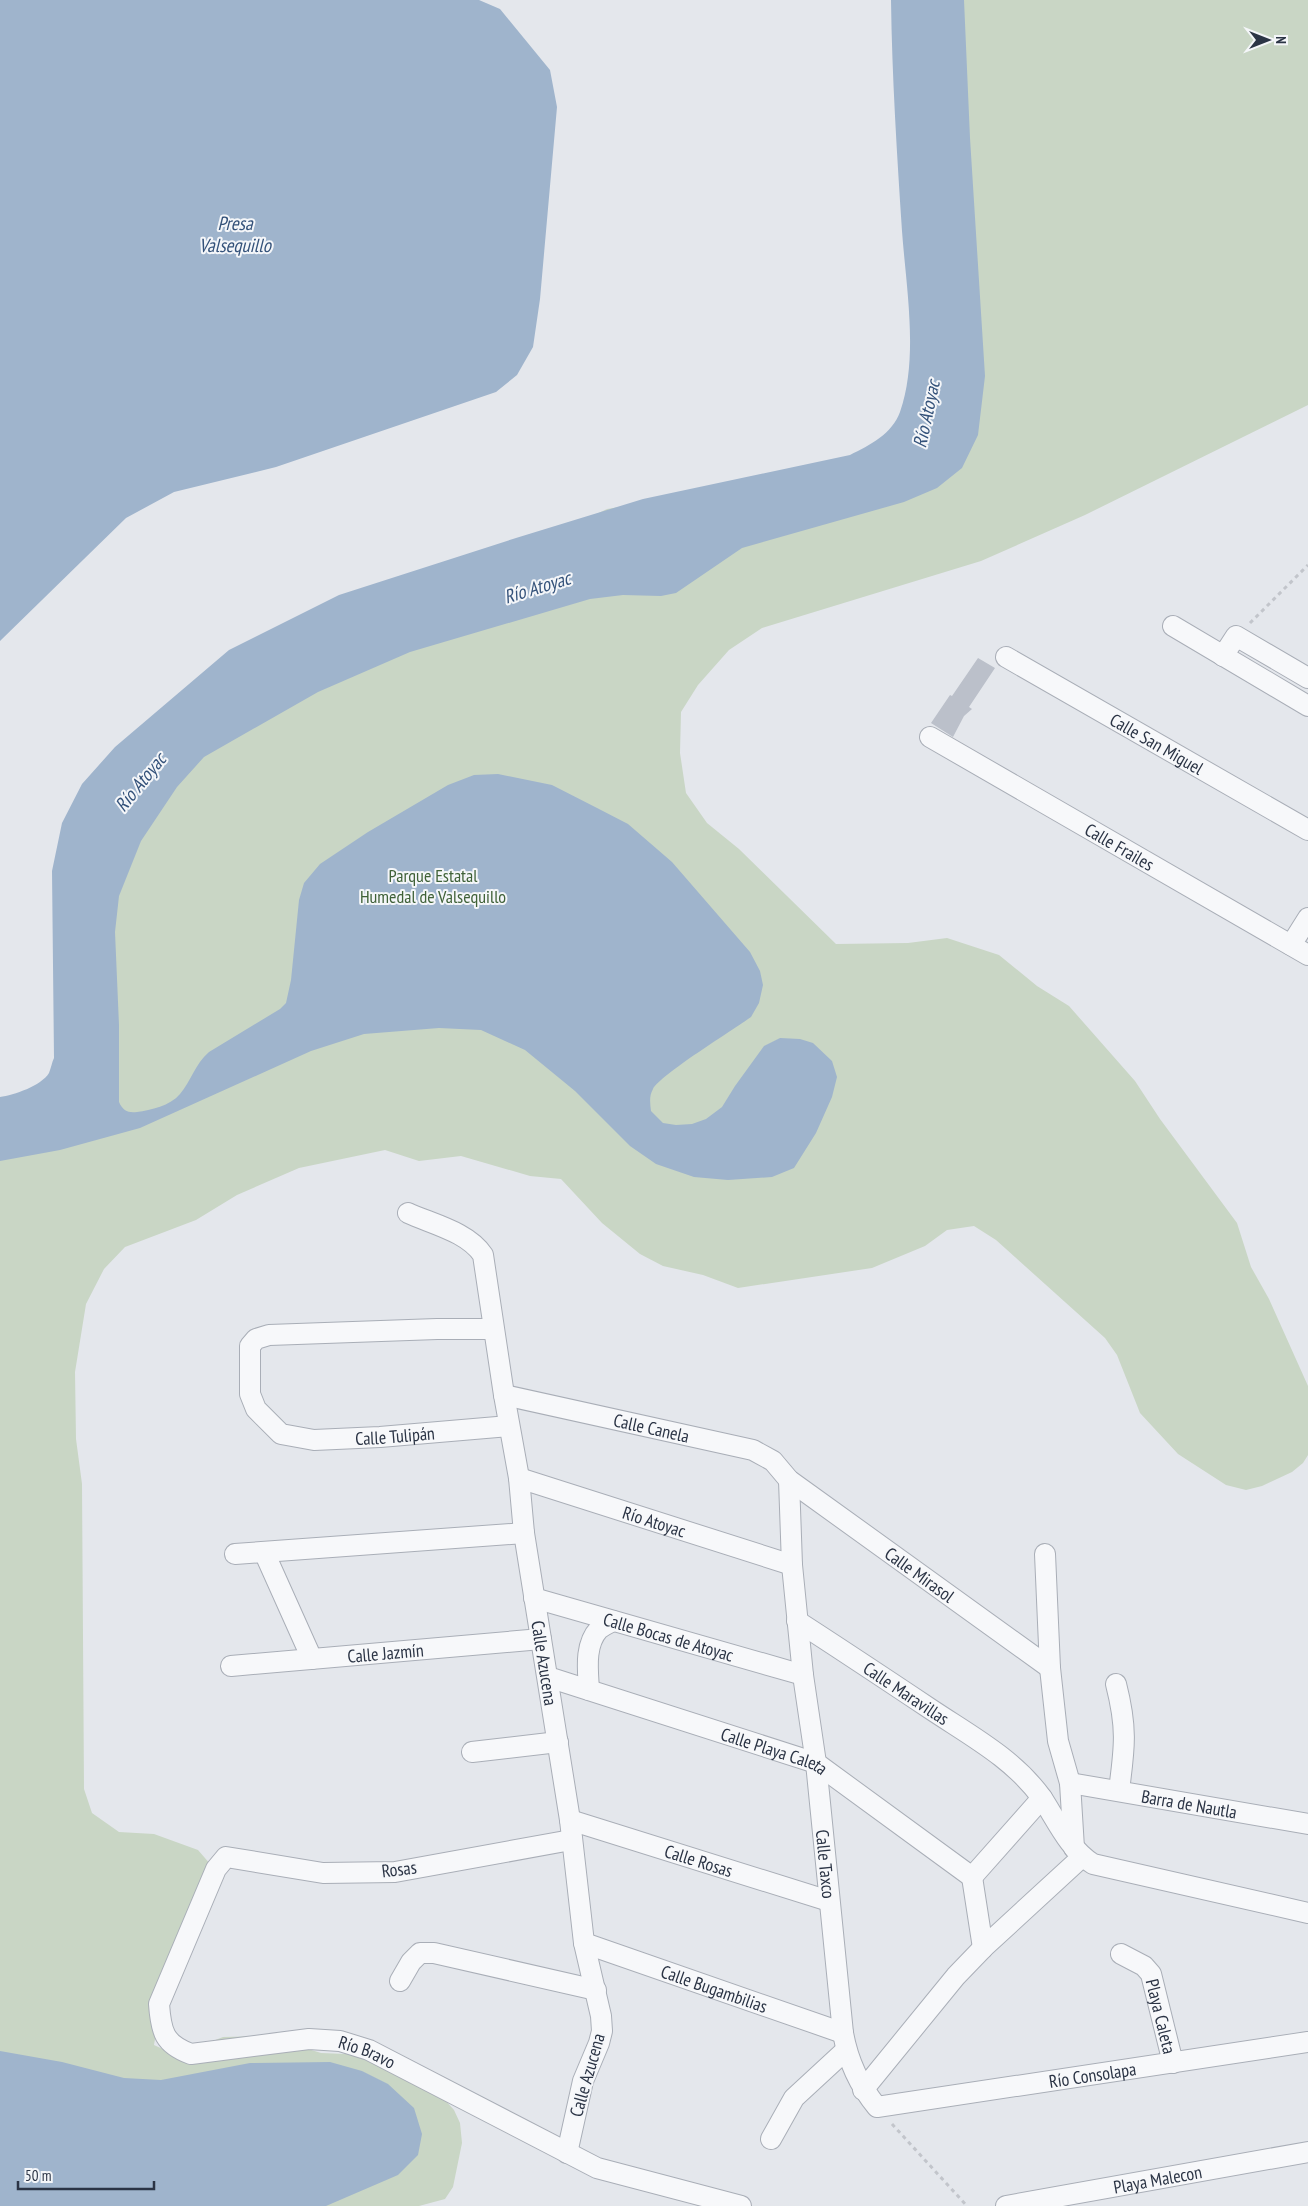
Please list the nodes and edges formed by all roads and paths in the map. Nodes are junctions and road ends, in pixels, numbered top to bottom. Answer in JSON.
{"nodes":[{"id":1,"x":1308,"y":565,"type":"edge"},
{"id":2,"x":1173,"y":626,"type":"dead end"},
{"id":3,"x":1236,"y":636,"type":"junction"},
{"id":4,"x":1223,"y":656,"type":"junction"},
{"id":5,"x":1006,"y":657,"type":"dead end"},
{"id":6,"x":1308,"y":678,"type":"edge"},
{"id":7,"x":1308,"y":706,"type":"edge"},
{"id":8,"x":930,"y":738,"type":"dead end"},
{"id":9,"x":1308,"y":830,"type":"edge"},
{"id":10,"x":1308,"y":918,"type":"edge"},
{"id":11,"x":1300,"y":950,"type":"edge"},
{"id":12,"x":408,"y":1213,"type":"dead end"},
{"id":13,"x":493,"y":1329,"type":"junction"},
{"id":14,"x":504,"y":1395,"type":"junction"},
{"id":15,"x":509,"y":1426,"type":"junction"},
{"id":16,"x":519,"y":1478,"type":"junction"},
{"id":17,"x":789,"y":1480,"type":"junction"},
{"id":18,"x":524,"y":1533,"type":"junction"},
{"id":19,"x":264,"y":1552,"type":"junction"},
{"id":20,"x":235,"y":1554,"type":"dead end"},
{"id":21,"x":1044,"y":1554,"type":"dead end"},
{"id":22,"x":792,"y":1565,"type":"junction"},
{"id":23,"x":534,"y":1598,"type":"junction"},
{"id":24,"x":613,"y":1620,"type":"junction"},
{"id":25,"x":798,"y":1620,"type":"junction"},
{"id":26,"x":540,"y":1639,"type":"junction"},
{"id":27,"x":312,"y":1659,"type":"junction"},
{"id":28,"x":231,"y":1666,"type":"dead end"},
{"id":29,"x":1050,"y":1668,"type":"junction"},
{"id":30,"x":803,"y":1675,"type":"junction"},
{"id":31,"x":548,"y":1678,"type":"junction"},
{"id":32,"x":1116,"y":1684,"type":"dead end"},
{"id":33,"x":589,"y":1690,"type":"junction"},
{"id":34,"x":558,"y":1742,"type":"junction"},
{"id":35,"x":472,"y":1752,"type":"dead end"},
{"id":36,"x":816,"y":1763,"type":"junction"},
{"id":37,"x":1070,"y":1783,"type":"junction"},
{"id":38,"x":1119,"y":1790,"type":"junction"},
{"id":39,"x":1042,"y":1798,"type":"junction"},
{"id":40,"x":570,"y":1820,"type":"junction"},
{"id":41,"x":1308,"y":1824,"type":"edge"},
{"id":42,"x":572,"y":1840,"type":"junction"},
{"id":43,"x":1078,"y":1853,"type":"junction"},
{"id":44,"x":226,"y":1857,"type":"joint"},
{"id":45,"x":972,"y":1877,"type":"junction"},
{"id":46,"x":829,"y":1901,"type":"junction"},
{"id":47,"x":1308,"y":1913,"type":"edge"},
{"id":48,"x":584,"y":1943,"type":"junction"},
{"id":49,"x":983,"y":1948,"type":"junction"},
{"id":50,"x":1121,"y":1954,"type":"dead end"},
{"id":51,"x":400,"y":1981,"type":"dead end"},
{"id":52,"x":596,"y":1990,"type":"junction"},
{"id":53,"x":845,"y":2042,"type":"junction"},
{"id":54,"x":1308,"y":2042,"type":"edge"},
{"id":55,"x":1173,"y":2064,"type":"junction"},
{"id":56,"x":863,"y":2090,"type":"junction"},
{"id":57,"x":877,"y":2107,"type":"junction"},
{"id":58,"x":771,"y":2139,"type":"dead end"},
{"id":59,"x":567,"y":2152,"type":"junction"},
{"id":60,"x":1308,"y":2152,"type":"edge"},
{"id":61,"x":741,"y":2206,"type":"edge"},
{"id":62,"x":967,"y":2206,"type":"edge"},
{"id":63,"x":1006,"y":2206,"type":"edge"}],
"edges":[{"from":1,"to":3,"type":"path"},
{"from":2,"to":4,"type":"street"},
{"from":3,"to":4,"type":"street"},
{"from":3,"to":6,"type":"street"},
{"from":4,"to":7,"type":"street"},
{"from":5,"to":9,"type":"street","name":"Calle San Miguel"},
{"from":8,"to":11,"type":"street","name":"Calle Frailes"},
{"from":10,"to":11,"type":"street"},
{"from":12,"to":13,"type":"street","name":"Calle Azucena"},
{"from":13,"to":14,"type":"street","name":"Calle Azucena"},
{"from":13,"to":15,"type":"street","name":"Calle Tulipán"},
{"from":14,"to":15,"type":"street","name":"Calle Azucena"},
{"from":14,"to":17,"type":"street","name":"Calle Canela"},
{"from":15,"to":16,"type":"street","name":"Calle Azucena"},
{"from":16,"to":18,"type":"street","name":"Calle Azucena"},
{"from":16,"to":22,"type":"street","name":"Río Atoyac"},
{"from":17,"to":22,"type":"street","name":"Calle Taxco"},
{"from":17,"to":29,"type":"street","name":"Calle Mirasol"},
{"from":18,"to":19,"type":"street"},
{"from":18,"to":23,"type":"street","name":"Calle Azucena"},
{"from":19,"to":20,"type":"street"},
{"from":19,"to":27,"type":"street"},
{"from":21,"to":29,"type":"street"},
{"from":22,"to":25,"type":"street","name":"Calle Taxco"},
{"from":23,"to":24,"type":"street","name":"Calle Bocas de Atoyac"},
{"from":23,"to":26,"type":"street","name":"Calle Azucena"},
{"from":24,"to":30,"type":"street","name":"Calle Bocas de Atoyac"},
{"from":24,"to":33,"type":"street"},
{"from":25,"to":30,"type":"street","name":"Calle Taxco"},
{"from":25,"to":39,"type":"street","name":"Calle Maravillas"},
{"from":26,"to":27,"type":"street","name":"Calle Jazmín"},
{"from":26,"to":31,"type":"street","name":"Calle Azucena"},
{"from":27,"to":28,"type":"street","name":"Calle Jazmín"},
{"from":29,"to":37,"type":"street"},
{"from":30,"to":36,"type":"street","name":"Calle Taxco"},
{"from":31,"to":33,"type":"street","name":"Calle Playa Caleta"},
{"from":31,"to":34,"type":"street","name":"Calle Azucena"},
{"from":32,"to":38,"type":"street"},
{"from":33,"to":36,"type":"street","name":"Calle Playa Caleta"},
{"from":34,"to":35,"type":"street"},
{"from":34,"to":40,"type":"street","name":"Calle Azucena"},
{"from":36,"to":45,"type":"street","name":"Calle Playa Caleta"},
{"from":36,"to":46,"type":"street","name":"Calle Taxco"},
{"from":37,"to":38,"type":"street","name":"Barra de Nautla"},
{"from":37,"to":43,"type":"street"},
{"from":38,"to":41,"type":"street","name":"Barra de Nautla"},
{"from":39,"to":43,"type":"street","name":"Calle Maravillas"},
{"from":39,"to":45,"type":"street"},
{"from":40,"to":42,"type":"street","name":"Calle Azucena"},
{"from":40,"to":46,"type":"street","name":"Calle Rosas"},
{"from":42,"to":44,"type":"street","name":"Rosas"},
{"from":42,"to":48,"type":"street","name":"Calle Azucena"},
{"from":43,"to":47,"type":"street"},
{"from":43,"to":49,"type":"street"},
{"from":44,"to":59,"type":"street","name":"Río Bravo"},
{"from":45,"to":49,"type":"street"},
{"from":46,"to":53,"type":"street","name":"Calle Taxco"},
{"from":48,"to":52,"type":"street","name":"Calle Azucena"},
{"from":48,"to":53,"type":"street","name":"Calle Bugambilias"},
{"from":49,"to":56,"type":"street"},
{"from":50,"to":55,"type":"street","name":"Playa Caleta"},
{"from":51,"to":52,"type":"street"},
{"from":52,"to":59,"type":"street","name":"Calle Azucena"},
{"from":53,"to":56,"type":"street","name":"Calle Taxco"},
{"from":53,"to":58,"type":"street"},
{"from":54,"to":55,"type":"street","name":"Río Consolapa"},
{"from":55,"to":57,"type":"street","name":"Río Consolapa"},
{"from":56,"to":57,"type":"street","name":"Calle Taxco"},
{"from":57,"to":62,"type":"path"},
{"from":59,"to":61,"type":"street","name":"Río Bravo"},
{"from":60,"to":63,"type":"street","name":"Playa Malecon"}]}
